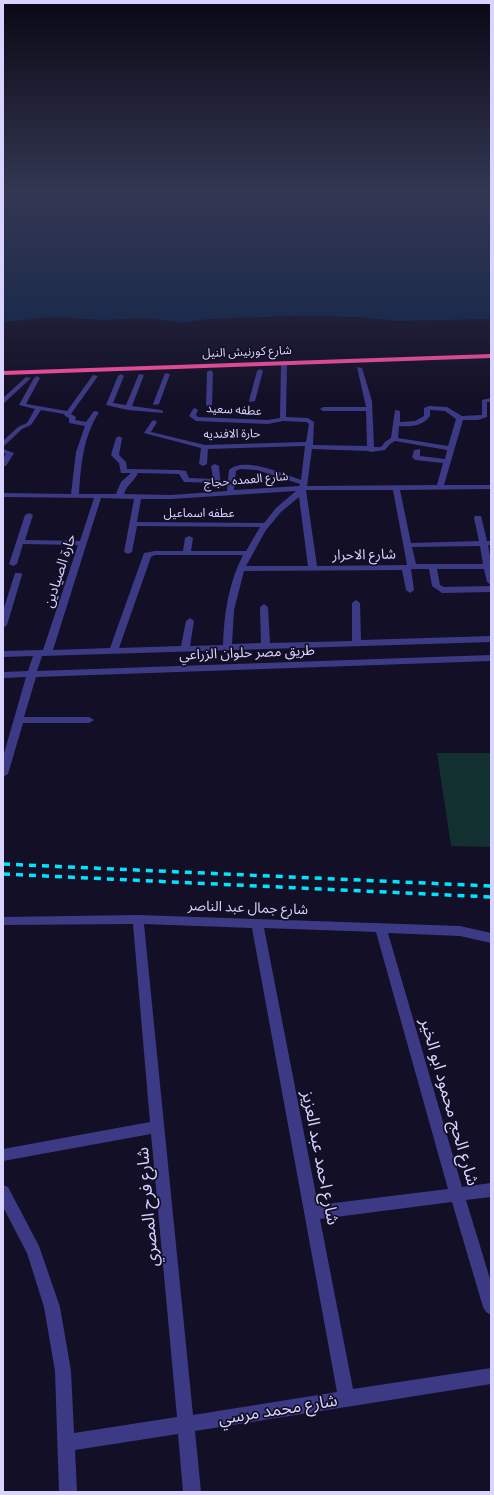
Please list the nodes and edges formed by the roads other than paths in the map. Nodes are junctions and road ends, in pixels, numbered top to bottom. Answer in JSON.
{"nodes":[{"id":1,"x":491,"y":356,"type":"edge"},
{"id":2,"x":483,"y":365,"type":"dead end"},
{"id":3,"x":284,"y":366,"type":"junction"},
{"id":4,"x":359,"y":368,"type":"junction"},
{"id":5,"x":260,"y":371,"type":"junction"},
{"id":6,"x":210,"y":372,"type":"junction"},
{"id":7,"x":3,"y":373,"type":"edge"},
{"id":8,"x":167,"y":374,"type":"junction"},
{"id":9,"x":141,"y":375,"type":"junction"},
{"id":10,"x":95,"y":376,"type":"junction"},
{"id":11,"x":121,"y":376,"type":"junction"},
{"id":12,"x":33,"y":378,"type":"junction"},
{"id":13,"x":3,"y":379,"type":"edge"},
{"id":14,"x":491,"y":400,"type":"edge"},
{"id":15,"x":252,"y":401,"type":"dead end"},
{"id":16,"x":3,"y":402,"type":"edge"},
{"id":17,"x":156,"y":404,"type":"dead end"},
{"id":18,"x":209,"y":405,"type":"dead end"},
{"id":19,"x":127,"y":407,"type":"junction"},
{"id":20,"x":38,"y":409,"type":"junction"},
{"id":21,"x":323,"y":409,"type":"dead end"},
{"id":22,"x":370,"y":409,"type":"junction"},
{"id":23,"x":195,"y":410,"type":"dead end"},
{"id":24,"x":397,"y":410,"type":"dead end"},
{"id":25,"x":96,"y":412,"type":"dead end"},
{"id":26,"x":161,"y":412,"type":"dead end"},
{"id":27,"x":68,"y":413,"type":"junction"},
{"id":28,"x":488,"y":416,"type":"edge"},
{"id":29,"x":461,"y":418,"type":"junction"},
{"id":30,"x":283,"y":419,"type":"junction"},
{"id":31,"x":154,"y":422,"type":"dead end"},
{"id":32,"x":88,"y":424,"type":"junction"},
{"id":33,"x":396,"y":424,"type":"junction"},
{"id":34,"x":416,"y":435,"type":"dead end"},
{"id":35,"x":394,"y":436,"type":"junction"},
{"id":36,"x":119,"y":438,"type":"dead end"},
{"id":37,"x":3,"y":445,"type":"edge"},
{"id":38,"x":308,"y":446,"type":"junction"},
{"id":39,"x":205,"y":447,"type":"junction"},
{"id":40,"x":451,"y":448,"type":"junction"},
{"id":41,"x":371,"y":450,"type":"junction"},
{"id":42,"x":418,"y":450,"type":"dead end"},
{"id":43,"x":3,"y":451,"type":"edge"},
{"id":44,"x":448,"y":462,"type":"junction"},
{"id":45,"x":3,"y":464,"type":"edge"},
{"id":46,"x":203,"y":464,"type":"dead end"},
{"id":47,"x":215,"y":466,"type":"dead end"},
{"id":48,"x":136,"y":471,"type":"junction"},
{"id":49,"x":217,"y":481,"type":"junction"},
{"id":50,"x":303,"y":487,"type":"junction"},
{"id":51,"x":440,"y":487,"type":"junction"},
{"id":52,"x":491,"y":487,"type":"edge"},
{"id":53,"x":396,"y":488,"type":"junction"},
{"id":54,"x":230,"y":493,"type":"junction"},
{"id":55,"x":219,"y":494,"type":"junction"},
{"id":56,"x":3,"y":495,"type":"edge"},
{"id":57,"x":75,"y":496,"type":"junction"},
{"id":58,"x":98,"y":497,"type":"junction"},
{"id":59,"x":119,"y":497,"type":"junction"},
{"id":60,"x":138,"y":497,"type":"junction"},
{"id":61,"x":29,"y":514,"type":"dead end"},
{"id":62,"x":478,"y":518,"type":"dead end"},
{"id":63,"x":133,"y":524,"type":"junction"},
{"id":64,"x":266,"y":525,"type":"junction"},
{"id":65,"x":189,"y":538,"type":"dead end"},
{"id":66,"x":20,"y":542,"type":"junction"},
{"id":67,"x":83,"y":543,"type":"junction"},
{"id":68,"x":487,"y":543,"type":"edge"},
{"id":69,"x":408,"y":545,"type":"junction"},
{"id":70,"x":128,"y":552,"type":"dead end"},
{"id":71,"x":187,"y":553,"type":"junction"},
{"id":72,"x":247,"y":553,"type":"junction"},
{"id":73,"x":13,"y":564,"type":"dead end"},
{"id":74,"x":488,"y":566,"type":"junction"},
{"id":75,"x":409,"y":567,"type":"junction"},
{"id":76,"x":433,"y":567,"type":"junction"},
{"id":77,"x":313,"y":568,"type":"junction"},
{"id":78,"x":240,"y":570,"type":"junction"},
{"id":79,"x":18,"y":575,"type":"dead end"},
{"id":80,"x":491,"y":582,"type":"edge"},
{"id":81,"x":491,"y":589,"type":"edge"},
{"id":82,"x":410,"y":590,"type":"dead end"},
{"id":83,"x":356,"y":603,"type":"dead end"},
{"id":84,"x":264,"y":606,"type":"dead end"},
{"id":85,"x":190,"y":622,"type":"dead end"},
{"id":86,"x":3,"y":625,"type":"edge"},
{"id":87,"x":491,"y":639,"type":"edge"},
{"id":88,"x":357,"y":644,"type":"junction"},
{"id":89,"x":266,"y":647,"type":"junction"},
{"id":90,"x":227,"y":648,"type":"junction"},
{"id":91,"x":185,"y":649,"type":"junction"},
{"id":92,"x":113,"y":651,"type":"junction"},
{"id":93,"x":42,"y":653,"type":"junction"},
{"id":94,"x":3,"y":654,"type":"edge"},
{"id":95,"x":491,"y":658,"type":"edge"},
{"id":96,"x":3,"y":674,"type":"edge"},
{"id":97,"x":32,"y":675,"type":"junction"},
{"id":98,"x":18,"y":720,"type":"junction"},
{"id":99,"x":89,"y":720,"type":"dead end"},
{"id":100,"x":6,"y":755,"type":"edge"},
{"id":101,"x":3,"y":774,"type":"edge"},
{"id":102,"x":138,"y":919,"type":"junction"},
{"id":103,"x":3,"y":921,"type":"edge"},
{"id":104,"x":257,"y":924,"type":"junction"},
{"id":105,"x":381,"y":928,"type":"junction"},
{"id":106,"x":491,"y":938,"type":"edge"},
{"id":107,"x":158,"y":1127,"type":"junction"},
{"id":108,"x":3,"y":1155,"type":"edge"},
{"id":109,"x":491,"y":1190,"type":"edge"},
{"id":110,"x":3,"y":1192,"type":"edge"},
{"id":111,"x":457,"y":1194,"type":"junction"},
{"id":112,"x":312,"y":1213,"type":"junction"},
{"id":113,"x":491,"y":1307,"type":"edge"},
{"id":114,"x":491,"y":1376,"type":"edge"},
{"id":115,"x":348,"y":1399,"type":"junction"},
{"id":116,"x":186,"y":1424,"type":"junction"},
{"id":117,"x":65,"y":1443,"type":"junction"},
{"id":118,"x":68,"y":1492,"type":"edge"},
{"id":119,"x":192,"y":1492,"type":"edge"}],
"edges":[{"from":1,"to":3,"type":"highway","name":"شارع كورنيش النيل"},
{"from":2,"to":4,"type":"highway","name":"شارع كورنيش النيل"},
{"from":3,"to":4,"type":"highway","name":"شارع كورنيش النيل"},
{"from":3,"to":5,"type":"highway","name":"شارع كورنيش النيل"},
{"from":3,"to":7,"type":"highway","name":"شارع كورنيش النيل"},
{"from":3,"to":30,"type":"street"},
{"from":4,"to":22,"type":"street"},
{"from":5,"to":6,"type":"highway","name":"شارع كورنيش النيل"},
{"from":5,"to":15,"type":"street"},
{"from":6,"to":8,"type":"highway","name":"شارع كورنيش النيل"},
{"from":6,"to":18,"type":"street"},
{"from":8,"to":9,"type":"highway","name":"شارع كورنيش النيل"},
{"from":8,"to":17,"type":"street"},
{"from":9,"to":11,"type":"highway","name":"شارع كورنيش النيل"},
{"from":9,"to":19,"type":"street"},
{"from":10,"to":11,"type":"highway","name":"شارع كورنيش النيل"},
{"from":10,"to":12,"type":"highway","name":"شارع كورنيش النيل"},
{"from":10,"to":27,"type":"street"},
{"from":11,"to":19,"type":"street"},
{"from":12,"to":13,"type":"highway","name":"شارع كورنيش النيل"},
{"from":12,"to":16,"type":"street"},
{"from":12,"to":20,"type":"street"},
{"from":14,"to":28,"type":"street"},
{"from":19,"to":26,"type":"street"},
{"from":20,"to":27,"type":"street"},
{"from":20,"to":37,"type":"street"},
{"from":21,"to":22,"type":"street"},
{"from":22,"to":41,"type":"street"},
{"from":23,"to":30,"type":"street","name":"عطفه سعيد"},
{"from":24,"to":33,"type":"street"},
{"from":25,"to":32,"type":"street"},
{"from":27,"to":32,"type":"street"},
{"from":28,"to":29,"type":"street"},
{"from":29,"to":33,"type":"street"},
{"from":29,"to":40,"type":"street"},
{"from":30,"to":38,"type":"street"},
{"from":31,"to":39,"type":"street","name":"حارة الافنديه"},
{"from":32,"to":57,"type":"street"},
{"from":33,"to":35,"type":"street"},
{"from":34,"to":35,"type":"street"},
{"from":35,"to":40,"type":"street"},
{"from":35,"to":41,"type":"street","name":"حارة الافنديه"},
{"from":36,"to":48,"type":"street"},
{"from":38,"to":39,"type":"street","name":"حارة الافنديه"},
{"from":38,"to":41,"type":"street","name":"حارة الافنديه"},
{"from":38,"to":50,"type":"street"},
{"from":39,"to":46,"type":"street"},
{"from":40,"to":44,"type":"street"},
{"from":42,"to":44,"type":"street"},
{"from":43,"to":45,"type":"street"},
{"from":44,"to":51,"type":"street"},
{"from":47,"to":49,"type":"street"},
{"from":48,"to":49,"type":"street"},
{"from":48,"to":59,"type":"street"},
{"from":49,"to":55,"type":"street"},
{"from":50,"to":53,"type":"street","name":"شارع العمده حجاج"},
{"from":50,"to":54,"type":"street","name":"شارع العمده حجاج"},
{"from":50,"to":54,"type":"street"},
{"from":50,"to":64,"type":"street"},
{"from":50,"to":77,"type":"street"},
{"from":51,"to":52,"type":"street","name":"شارع العمده حجاج"},
{"from":51,"to":53,"type":"street","name":"شارع العمده حجاج"},
{"from":53,"to":69,"type":"street"},
{"from":54,"to":55,"type":"street","name":"شارع العمده حجاج"},
{"from":55,"to":60,"type":"street","name":"شارع العمده حجاج"},
{"from":56,"to":57,"type":"street","name":"شارع العمده حجاج"},
{"from":57,"to":58,"type":"street","name":"شارع العمده حجاج"},
{"from":58,"to":59,"type":"street","name":"شارع العمده حجاج"},
{"from":58,"to":67,"type":"street","name":"حارة الصيادين"},
{"from":59,"to":60,"type":"street","name":"شارع العمده حجاج"},
{"from":60,"to":63,"type":"street"},
{"from":61,"to":66,"type":"street"},
{"from":62,"to":68,"type":"street"},
{"from":63,"to":64,"type":"street","name":"عطفه اسماعيل"},
{"from":63,"to":70,"type":"street"},
{"from":64,"to":72,"type":"street"},
{"from":65,"to":71,"type":"street"},
{"from":66,"to":67,"type":"street"},
{"from":66,"to":73,"type":"street"},
{"from":67,"to":93,"type":"street","name":"حارة الصيادين"},
{"from":68,"to":69,"type":"street"},
{"from":68,"to":74,"type":"street"},
{"from":69,"to":75,"type":"street"},
{"from":71,"to":72,"type":"street"},
{"from":71,"to":92,"type":"street"},
{"from":72,"to":78,"type":"street"},
{"from":74,"to":76,"type":"street","name":"شارع الاحرار"},
{"from":74,"to":80,"type":"street"},
{"from":75,"to":76,"type":"street","name":"شارع الاحرار"},
{"from":75,"to":77,"type":"street","name":"شارع الاحرار"},
{"from":75,"to":82,"type":"street"},
{"from":76,"to":81,"type":"street"},
{"from":77,"to":78,"type":"street","name":"شارع الاحرار"},
{"from":78,"to":90,"type":"street"},
{"from":79,"to":86,"type":"street"},
{"from":83,"to":88,"type":"street"},
{"from":84,"to":89,"type":"street"},
{"from":85,"to":91,"type":"street"},
{"from":87,"to":88,"type":"street","name":"طريق مصر حلوان الزراعي"},
{"from":88,"to":89,"type":"street","name":"طريق مصر حلوان الزراعي"},
{"from":89,"to":90,"type":"street","name":"طريق مصر حلوان الزراعي"},
{"from":90,"to":91,"type":"street","name":"طريق مصر حلوان الزراعي"},
{"from":91,"to":92,"type":"street","name":"طريق مصر حلوان الزراعي"},
{"from":92,"to":93,"type":"street","name":"طريق مصر حلوان الزراعي"},
{"from":93,"to":94,"type":"street","name":"طريق مصر حلوان الزراعي"},
{"from":93,"to":97,"type":"street","name":"حارة الصيادين"},
{"from":95,"to":97,"type":"street","name":"طريق مصر حلوان الزراعي"},
{"from":96,"to":97,"type":"street","name":"طريق مصر حلوان الزراعي"},
{"from":97,"to":98,"type":"street","name":"حارة الصيادين"},
{"from":98,"to":99,"type":"street"},
{"from":98,"to":100,"type":"street","name":"حارة الصيادين"},
{"from":100,"to":101,"type":"street","name":"حارة الصيادين"},
{"from":102,"to":103,"type":"street","name":"شارع جمال عبد الناصر"},
{"from":102,"to":104,"type":"street","name":"شارع جمال عبد الناصر"},
{"from":102,"to":107,"type":"street","name":"شارع فرح المصري"},
{"from":104,"to":105,"type":"street","name":"شارع جمال عبد الناصر"},
{"from":104,"to":112,"type":"street","name":"شارع احمد عبد العزيز"},
{"from":105,"to":106,"type":"street","name":"شارع جمال عبد الناصر"},
{"from":105,"to":111,"type":"street","name":"شارع الحج محمود ابو الخير"},
{"from":107,"to":108,"type":"street"},
{"from":107,"to":116,"type":"street","name":"شارع فرح المصري"},
{"from":109,"to":111,"type":"street"},
{"from":110,"to":117,"type":"street"},
{"from":111,"to":112,"type":"street"},
{"from":111,"to":113,"type":"street","name":"شارع الحج محمود ابو الخير"},
{"from":112,"to":115,"type":"street","name":"شارع احمد عبد العزيز"},
{"from":114,"to":115,"type":"street","name":"شارع محمد مرسي"},
{"from":115,"to":116,"type":"street","name":"شارع محمد مرسي"},
{"from":116,"to":117,"type":"street","name":"شارع محمد مرسي"},
{"from":116,"to":119,"type":"street","name":"شارع فرح المصري"},
{"from":117,"to":118,"type":"street"}]}
